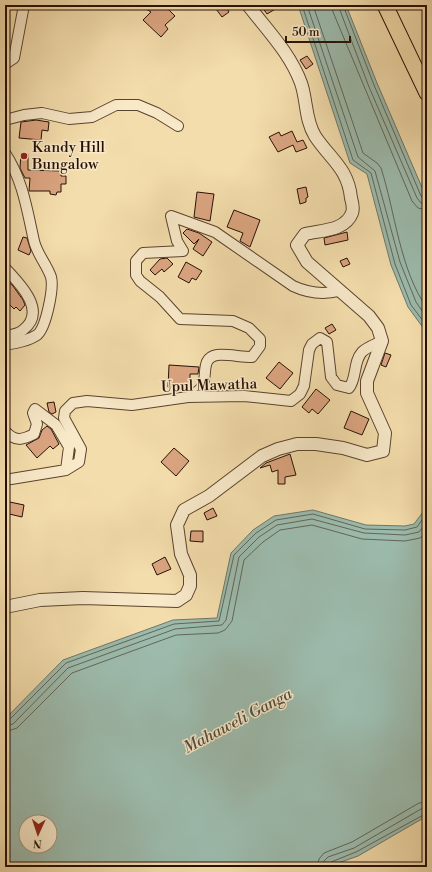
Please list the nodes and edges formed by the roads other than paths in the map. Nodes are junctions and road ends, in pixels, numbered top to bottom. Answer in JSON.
{"nodes":[{"id":1,"x":24,"y":5,"type":"edge"},
{"id":2,"x":248,"y":5,"type":"edge"},
{"id":3,"x":385,"y":5,"type":"edge"},
{"id":4,"x":5,"y":64,"type":"edge"},
{"id":5,"x":427,"y":93,"type":"edge"},
{"id":6,"x":5,"y":120,"type":"edge"},
{"id":7,"x":178,"y":126,"type":"dead end"},
{"id":8,"x":5,"y":153,"type":"edge"},
{"id":9,"x":5,"y":268,"type":"edge"},
{"id":10,"x":339,"y":291,"type":"junction"},
{"id":11,"x":5,"y":336,"type":"edge"},
{"id":12,"x":382,"y":341,"type":"junction"},
{"id":13,"x":5,"y":345,"type":"edge"},
{"id":14,"x":188,"y":397,"type":"junction"},
{"id":15,"x":5,"y":431,"type":"edge"},
{"id":16,"x":66,"y":470,"type":"junction"},
{"id":17,"x":5,"y":480,"type":"edge"},
{"id":18,"x":5,"y":606,"type":"edge"}],
"edges":[{"from":1,"to":4,"type":"street"},
{"from":2,"to":10,"type":"street"},
{"from":3,"to":5,"type":"main road"},
{"from":6,"to":7,"type":"street"},
{"from":8,"to":13,"type":"street"},
{"from":9,"to":11,"type":"street"},
{"from":10,"to":12,"type":"street"},
{"from":10,"to":14,"type":"street"},
{"from":12,"to":14,"type":"street","name":"Upul Mawatha"},
{"from":12,"to":18,"type":"street"},
{"from":14,"to":16,"type":"street","name":"Upul Mawatha"},
{"from":15,"to":16,"type":"street"},
{"from":16,"to":17,"type":"street"}]}
